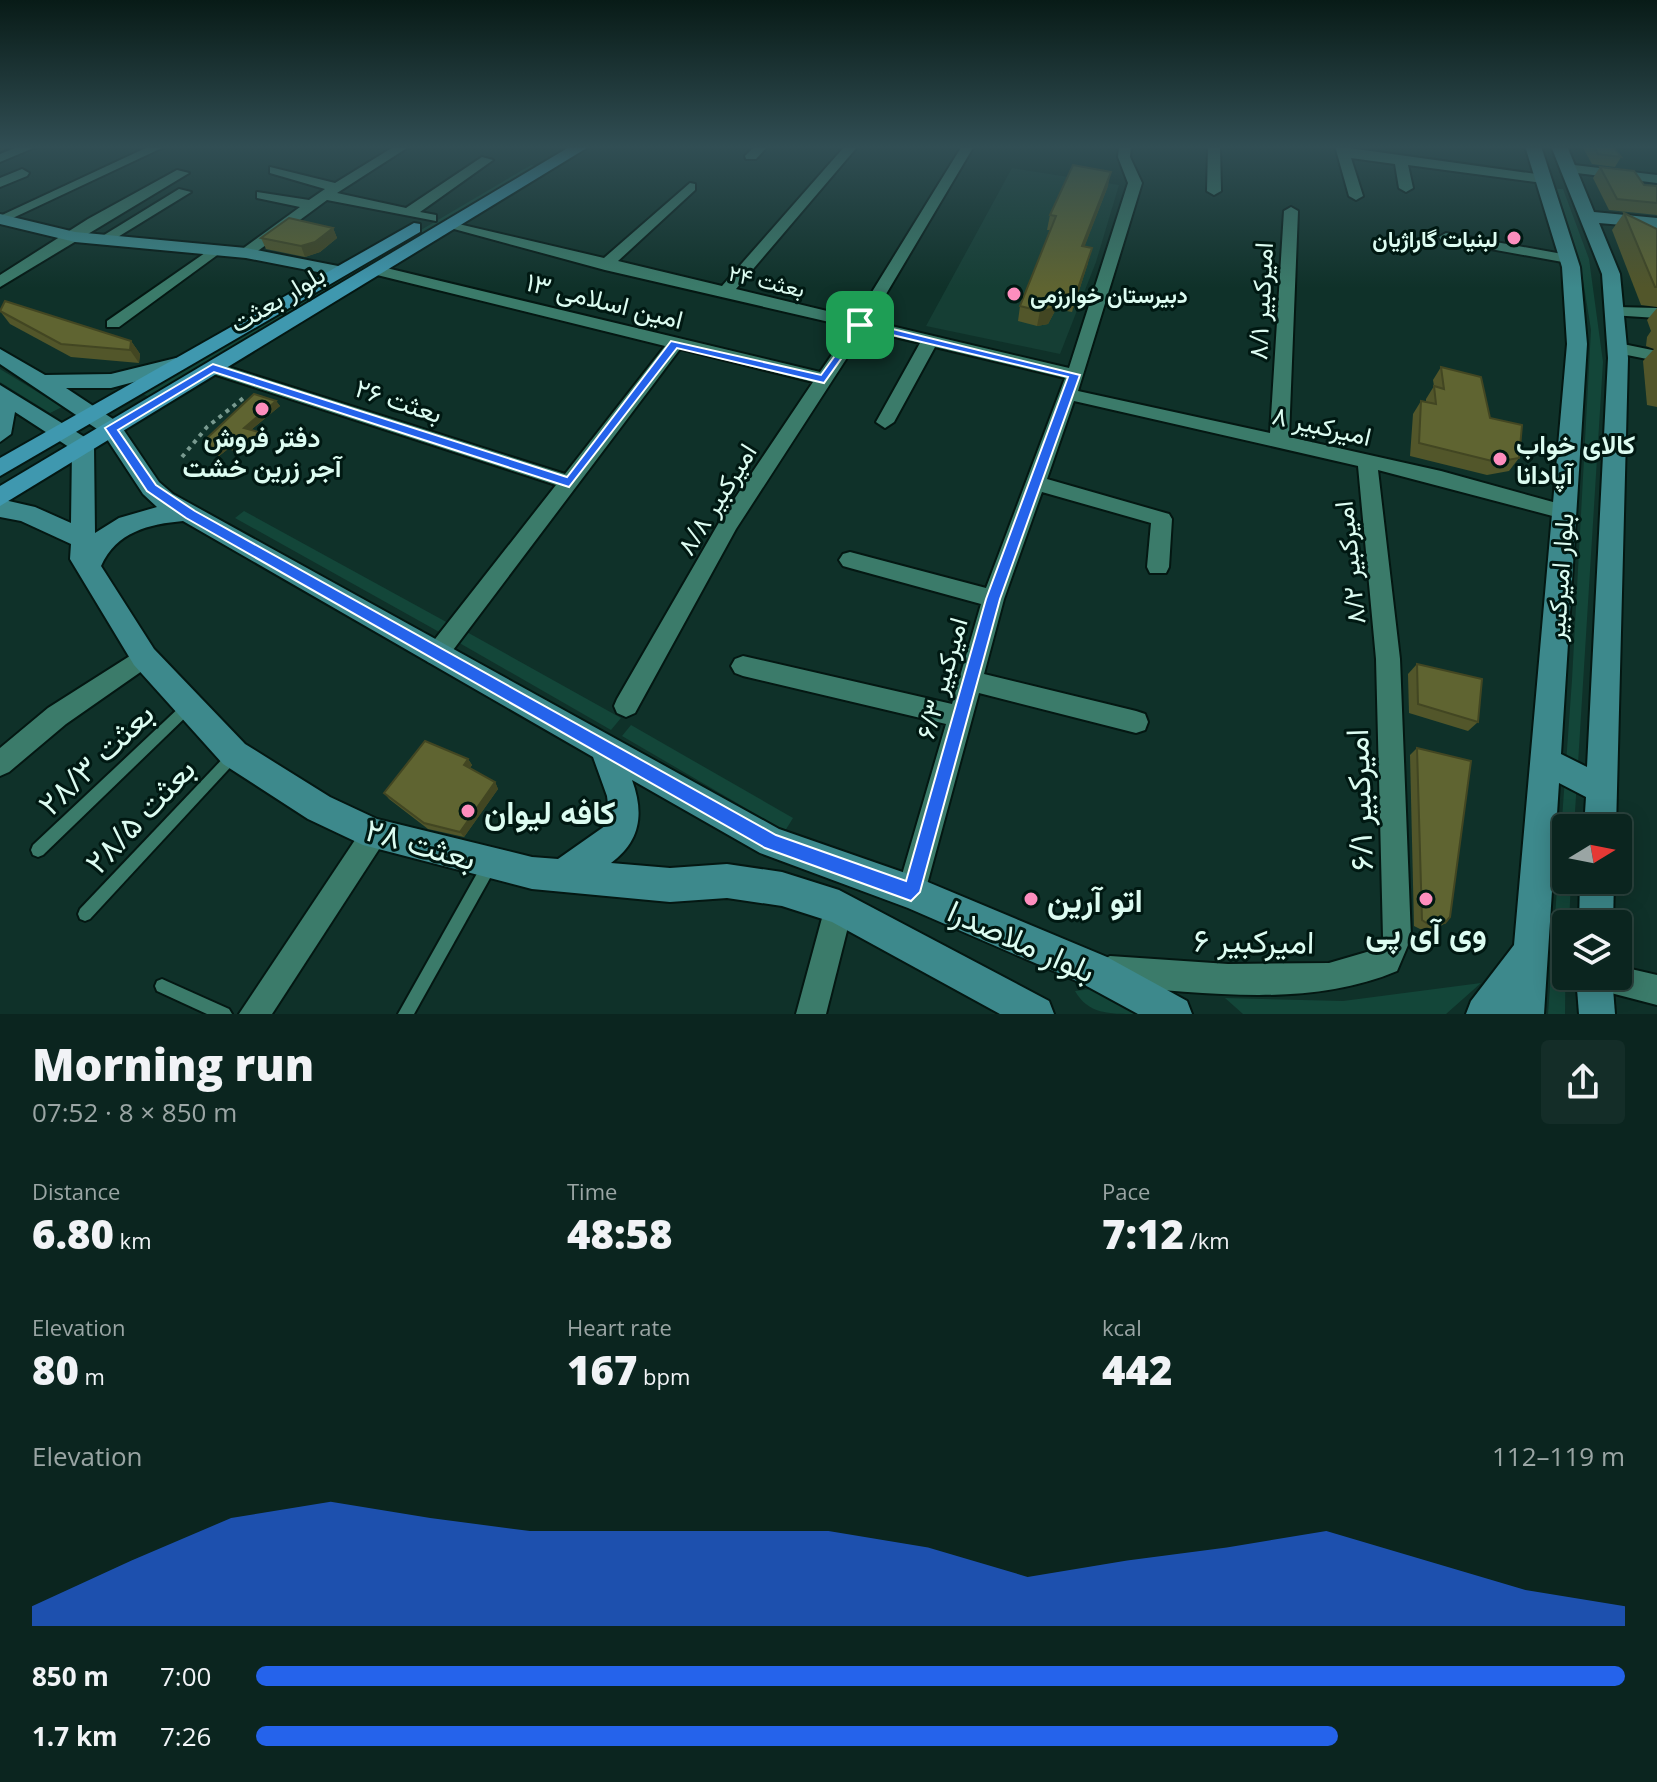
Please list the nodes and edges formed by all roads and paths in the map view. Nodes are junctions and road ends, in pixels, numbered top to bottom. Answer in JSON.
{"nodes":[{"id":1,"x":58,"y":193,"type":"edge"},
{"id":2,"x":145,"y":193,"type":"edge"},
{"id":3,"x":182,"y":193,"type":"edge"},
{"id":4,"x":329,"y":193,"type":"edge"},
{"id":5,"x":336,"y":193,"type":"edge"},
{"id":6,"x":438,"y":193,"type":"edge"},
{"id":7,"x":473,"y":193,"type":"edge"},
{"id":8,"x":504,"y":193,"type":"edge"},
{"id":9,"x":683,"y":193,"type":"edge"},
{"id":10,"x":811,"y":193,"type":"edge"},
{"id":11,"x":939,"y":193,"type":"edge"},
{"id":12,"x":1132,"y":193,"type":"edge"},
{"id":13,"x":1560,"y":193,"type":"edge"},
{"id":14,"x":1574,"y":193,"type":"edge"},
{"id":15,"x":262,"y":195,"type":"dead end"},
{"id":16,"x":311,"y":205,"type":"junction"},
{"id":17,"x":1291,"y":211,"type":"dead end"},
{"id":18,"x":409,"y":213,"type":"junction"},
{"id":19,"x":1588,"y":217,"type":"junction"},
{"id":20,"x":431,"y":218,"type":"junction"},
{"id":21,"x":1,"y":220,"type":"edge"},
{"id":22,"x":1657,"y":223,"type":"edge"},
{"id":23,"x":450,"y":226,"type":"junction"},
{"id":24,"x":75,"y":237,"type":"junction"},
{"id":25,"x":1446,"y":237,"type":"dead end"},
{"id":26,"x":103,"y":240,"type":"junction"},
{"id":27,"x":215,"y":250,"type":"junction"},
{"id":28,"x":246,"y":253,"type":"junction"},
{"id":29,"x":1568,"y":259,"type":"junction"},
{"id":30,"x":605,"y":265,"type":"junction"},
{"id":31,"x":374,"y":270,"type":"junction"},
{"id":32,"x":338,"y":271,"type":"junction"},
{"id":33,"x":0,"y":282,"type":"edge"},
{"id":34,"x":724,"y":293,"type":"junction"},
{"id":35,"x":1617,"y":312,"type":"junction"},
{"id":36,"x":1657,"y":313,"type":"edge"},
{"id":37,"x":113,"y":324,"type":"dead end"},
{"id":38,"x":860,"y":325,"type":"junction"},
{"id":39,"x":930,"y":341,"type":"junction"},
{"id":40,"x":675,"y":344,"type":"junction"},
{"id":41,"x":1618,"y":348,"type":"junction"},
{"id":42,"x":0,"y":355,"type":"edge"},
{"id":43,"x":1657,"y":356,"type":"edge"},
{"id":44,"x":176,"y":364,"type":"junction"},
{"id":45,"x":229,"y":373,"type":"junction"},
{"id":46,"x":1075,"y":375,"type":"junction"},
{"id":47,"x":824,"y":379,"type":"junction"},
{"id":48,"x":43,"y":382,"type":"junction"},
{"id":49,"x":266,"y":385,"type":"junction"},
{"id":50,"x":4,"y":394,"type":"edge"},
{"id":51,"x":1067,"y":394,"type":"junction"},
{"id":52,"x":100,"y":421,"type":"junction"},
{"id":53,"x":885,"y":422,"type":"dead end"},
{"id":54,"x":0,"y":434,"type":"edge"},
{"id":55,"x":72,"y":438,"type":"junction"},
{"id":56,"x":1279,"y":442,"type":"junction"},
{"id":57,"x":182,"y":457,"type":"dead end"},
{"id":58,"x":1367,"y":462,"type":"junction"},
{"id":59,"x":0,"y":468,"type":"edge"},
{"id":60,"x":569,"y":482,"type":"junction"},
{"id":61,"x":1035,"y":483,"type":"junction"},
{"id":62,"x":0,"y":497,"type":"edge"},
{"id":63,"x":0,"y":508,"type":"edge"},
{"id":64,"x":186,"y":512,"type":"junction"},
{"id":65,"x":1564,"y":512,"type":"junction"},
{"id":66,"x":84,"y":552,"type":"junction"},
{"id":67,"x":850,"y":560,"type":"dead end"},
{"id":68,"x":1158,"y":567,"type":"dead end"},
{"id":69,"x":993,"y":599,"type":"junction"},
{"id":70,"x":436,"y":655,"type":"junction"},
{"id":71,"x":144,"y":657,"type":"junction"},
{"id":72,"x":1388,"y":659,"type":"joint"},
{"id":73,"x":743,"y":666,"type":"dead end"},
{"id":74,"x":969,"y":680,"type":"junction"},
{"id":75,"x":190,"y":706,"type":"junction"},
{"id":76,"x":626,"y":706,"type":"dead end"},
{"id":77,"x":959,"y":716,"type":"junction"},
{"id":78,"x":1136,"y":722,"type":"dead end"},
{"id":79,"x":605,"y":749,"type":"junction"},
{"id":80,"x":234,"y":754,"type":"junction"},
{"id":81,"x":1545,"y":761,"type":"junction"},
{"id":82,"x":0,"y":764,"type":"edge"},
{"id":83,"x":1601,"y":789,"type":"junction"},
{"id":84,"x":1600,"y":814,"type":"edge"},
{"id":85,"x":374,"y":834,"type":"junction"},
{"id":86,"x":38,"y":850,"type":"dead end"},
{"id":87,"x":490,"y":863,"type":"junction"},
{"id":88,"x":562,"y":875,"type":"junction"},
{"id":89,"x":911,"y":892,"type":"junction"},
{"id":90,"x":839,"y":907,"type":"junction"},
{"id":91,"x":85,"y":914,"type":"dead end"},
{"id":92,"x":1397,"y":938,"type":"joint"},
{"id":93,"x":1530,"y":952,"type":"junction"},
{"id":94,"x":1094,"y":970,"type":"junction"},
{"id":95,"x":1632,"y":984,"type":"edge"},
{"id":96,"x":162,"y":986,"type":"dead end"},
{"id":97,"x":1595,"y":990,"type":"edge"},
{"id":98,"x":1657,"y":990,"type":"edge"},
{"id":99,"x":224,"y":1014,"type":"edge"},
{"id":100,"x":254,"y":1014,"type":"edge"},
{"id":101,"x":406,"y":1014,"type":"edge"},
{"id":102,"x":811,"y":1014,"type":"edge"},
{"id":103,"x":1036,"y":1014,"type":"edge"},
{"id":104,"x":1174,"y":1014,"type":"edge"},
{"id":105,"x":1484,"y":1014,"type":"edge"},
{"id":106,"x":1526,"y":1014,"type":"edge"},
{"id":107,"x":1597,"y":1014,"type":"edge"}],
"edges":[{"from":1,"to":21,"type":"street"},
{"from":2,"to":24,"type":"street"},
{"from":3,"to":26,"type":"street"},
{"from":4,"to":16,"type":"street"},
{"from":5,"to":18,"type":"street"},
{"from":6,"to":18,"type":"street"},
{"from":7,"to":20,"type":"main road","name":"بلوار بعثت"},
{"from":8,"to":23,"type":"main road","name":"بلوار بعثت"},
{"from":9,"to":30,"type":"street"},
{"from":10,"to":34,"type":"street"},
{"from":11,"to":38,"type":"street","name":"امیرکبیر ۸/۸"},
{"from":12,"to":46,"type":"street","name":"امیرکبیر ۶/۳"},
{"from":13,"to":29,"type":"main road","name":"بلوار امیرکبیر"},
{"from":14,"to":19,"type":"main road","name":"بلوار امیرکبیر"},
{"from":15,"to":16,"type":"street"},
{"from":16,"to":28,"type":"street"},
{"from":17,"to":56,"type":"street","name":"امیرکبیر ۸/۱"},
{"from":18,"to":20,"type":"street"},
{"from":19,"to":22,"type":"main road"},
{"from":19,"to":35,"type":"main road","name":"بلوار امیرکبیر"},
{"from":20,"to":32,"type":"main road","name":"بلوار بعثت"},
{"from":21,"to":24,"type":"main road"},
{"from":23,"to":30,"type":"street","name":"بعثت ۲۴"},
{"from":23,"to":31,"type":"main road","name":"بلوار بعثت"},
{"from":24,"to":26,"type":"main road"},
{"from":24,"to":33,"type":"street"},
{"from":25,"to":29,"type":"street"},
{"from":26,"to":27,"type":"main road"},
{"from":27,"to":28,"type":"main road"},
{"from":27,"to":37,"type":"street"},
{"from":28,"to":32,"type":"main road"},
{"from":29,"to":65,"type":"main road","name":"بلوار امیرکبیر"},
{"from":30,"to":34,"type":"street","name":"بعثت ۲۴"},
{"from":31,"to":40,"type":"street","name":"امین اسلامی ۱۳"},
{"from":31,"to":45,"type":"main road","name":"بلوار بعثت"},
{"from":32,"to":44,"type":"main road","name":"بلوار بعثت"},
{"from":34,"to":38,"type":"street","name":"بعثت ۲۴"},
{"from":35,"to":36,"type":"street"},
{"from":35,"to":41,"type":"main road","name":"بلوار امیرکبیر"},
{"from":38,"to":39,"type":"street","name":"بعثت ۲۴"},
{"from":38,"to":47,"type":"street","name":"امیرکبیر ۸/۸"},
{"from":39,"to":46,"type":"street","name":"بعثت ۲۴"},
{"from":39,"to":53,"type":"street"},
{"from":40,"to":47,"type":"street","name":"امین اسلامی ۱۳"},
{"from":40,"to":60,"type":"street"},
{"from":41,"to":43,"type":"street"},
{"from":41,"to":83,"type":"main road","name":"بلوار امیرکبیر"},
{"from":42,"to":48,"type":"main road"},
{"from":44,"to":48,"type":"main road"},
{"from":44,"to":52,"type":"main road","name":"بلوار بعثت"},
{"from":45,"to":49,"type":"street","name":"بعثت ۲۶"},
{"from":45,"to":52,"type":"main road","name":"بلوار بعثت"},
{"from":46,"to":51,"type":"street","name":"امیرکبیر ۶/۳"},
{"from":47,"to":76,"type":"street","name":"امیرکبیر ۸/۸"},
{"from":48,"to":52,"type":"main road"},
{"from":49,"to":57,"type":"path"},
{"from":49,"to":60,"type":"street","name":"بعثت ۲۶"},
{"from":50,"to":54,"type":"main road"},
{"from":50,"to":55,"type":"main road"},
{"from":51,"to":56,"type":"street","name":"امیرکبیر ۸"},
{"from":51,"to":61,"type":"street","name":"امیرکبیر ۶/۳"},
{"from":52,"to":55,"type":"main road","name":"بلوار بعثت"},
{"from":52,"to":64,"type":"main road","name":"بلوار ملاصدرا"},
{"from":55,"to":59,"type":"main road","name":"بلوار بعثت"},
{"from":55,"to":62,"type":"main road","name":"بلوار بعثت"},
{"from":55,"to":66,"type":"main road"},
{"from":56,"to":58,"type":"street","name":"امیرکبیر ۸"},
{"from":58,"to":65,"type":"street","name":"امیرکبیر ۸"},
{"from":58,"to":72,"type":"street","name":"امیرکبیر ۸/۲"},
{"from":60,"to":70,"type":"street"},
{"from":61,"to":68,"type":"street"},
{"from":61,"to":69,"type":"street","name":"امیرکبیر ۶/۳"},
{"from":63,"to":66,"type":"main road"},
{"from":64,"to":66,"type":"main road"},
{"from":64,"to":70,"type":"main road","name":"بلوار ملاصدرا"},
{"from":65,"to":81,"type":"main road","name":"بلوار امیرکبیر"},
{"from":66,"to":71,"type":"main road","name":"بعثت ۲۸"},
{"from":67,"to":69,"type":"street"},
{"from":69,"to":74,"type":"street","name":"امیرکبیر ۶/۳"},
{"from":70,"to":79,"type":"main road","name":"بلوار ملاصدرا"},
{"from":71,"to":75,"type":"main road","name":"بعثت ۲۸"},
{"from":71,"to":82,"type":"street"},
{"from":72,"to":92,"type":"street","name":"امیرکبیر ۶/۱"},
{"from":73,"to":77,"type":"street"},
{"from":74,"to":77,"type":"street","name":"امیرکبیر ۶/۳"},
{"from":74,"to":78,"type":"street"},
{"from":75,"to":80,"type":"main road","name":"بعثت ۲۸"},
{"from":75,"to":86,"type":"lane","name":"بعثت ۲۸/۳"},
{"from":77,"to":89,"type":"street","name":"امیرکبیر ۶/۳"},
{"from":79,"to":88,"type":"main road"},
{"from":79,"to":89,"type":"main road","name":"بلوار ملاصدرا"},
{"from":80,"to":85,"type":"main road","name":"بعثت ۲۸"},
{"from":80,"to":91,"type":"lane","name":"بعثت ۲۸/۵"},
{"from":81,"to":83,"type":"main road"},
{"from":81,"to":93,"type":"main road","name":"بلوار امیرکبیر"},
{"from":83,"to":84,"type":"main road","name":"بلوار امیرکبیر"},
{"from":85,"to":87,"type":"main road","name":"بعثت ۲۸"},
{"from":85,"to":100,"type":"street"},
{"from":87,"to":88,"type":"main road","name":"بعثت ۲۸"},
{"from":87,"to":101,"type":"lane"},
{"from":88,"to":90,"type":"main road","name":"بعثت ۲۸"},
{"from":89,"to":94,"type":"main road","name":"بلوار ملاصدرا"},
{"from":90,"to":102,"type":"street"},
{"from":90,"to":103,"type":"main road","name":"بعثت ۲۸"},
{"from":92,"to":94,"type":"street","name":"امیرکبیر ۶"},
{"from":93,"to":105,"type":"main road"},
{"from":93,"to":106,"type":"main road","name":"بلوار امیرکبیر"},
{"from":94,"to":104,"type":"main road","name":"بلوار ملاصدرا"},
{"from":95,"to":98,"type":"street"},
{"from":96,"to":99,"type":"lane"},
{"from":97,"to":107,"type":"main road"}]}
